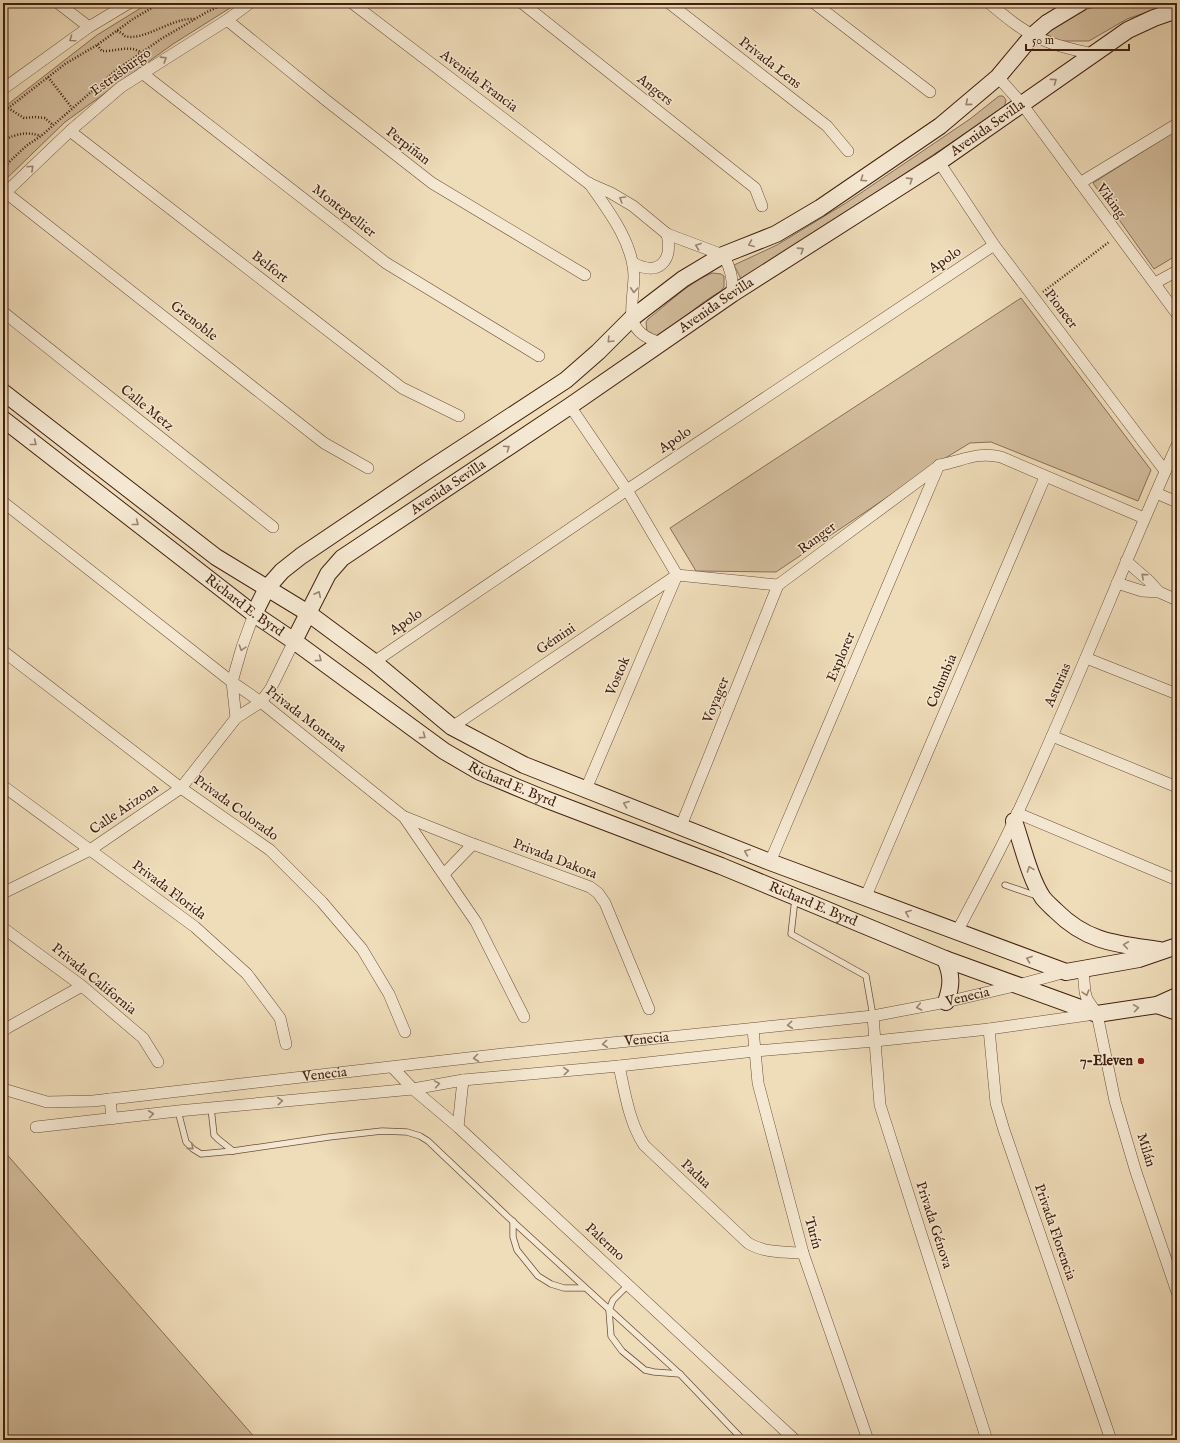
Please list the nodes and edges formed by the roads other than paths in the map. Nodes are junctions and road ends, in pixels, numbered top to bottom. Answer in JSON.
{"nodes":[{"id":1,"x":58,"y":3,"type":"edge"},
{"id":2,"x":129,"y":3,"type":"edge"},
{"id":3,"x":250,"y":3,"type":"edge"},
{"id":4,"x":352,"y":3,"type":"edge"},
{"id":5,"x":522,"y":3,"type":"edge"},
{"id":6,"x":669,"y":3,"type":"edge"},
{"id":7,"x":814,"y":3,"type":"edge"},
{"id":8,"x":989,"y":3,"type":"edge"},
{"id":9,"x":1080,"y":3,"type":"edge"},
{"id":10,"x":1177,"y":10,"type":"edge"},
{"id":11,"x":227,"y":20,"type":"junction"},
{"id":12,"x":89,"y":27,"type":"junction"},
{"id":13,"x":1033,"y":35,"type":"junction"},
{"id":14,"x":1093,"y":54,"type":"junction"},
{"id":15,"x":142,"y":73,"type":"junction"},
{"id":16,"x":998,"y":77,"type":"junction"},
{"id":17,"x":5,"y":84,"type":"edge"},
{"id":18,"x":930,"y":92,"type":"dead end"},
{"id":19,"x":1022,"y":104,"type":"junction"},
{"id":20,"x":1177,"y":124,"type":"edge"},
{"id":21,"x":70,"y":131,"type":"junction"},
{"id":22,"x":848,"y":151,"type":"dead end"},
{"id":23,"x":939,"y":162,"type":"junction"},
{"id":24,"x":588,"y":183,"type":"junction"},
{"id":25,"x":1080,"y":183,"type":"junction"},
{"id":26,"x":4,"y":193,"type":"edge"},
{"id":27,"x":762,"y":206,"type":"dead end"},
{"id":28,"x":667,"y":234,"type":"junction"},
{"id":29,"x":994,"y":245,"type":"junction"},
{"id":30,"x":723,"y":255,"type":"junction"},
{"id":31,"x":633,"y":263,"type":"junction"},
{"id":32,"x":1177,"y":271,"type":"edge"},
{"id":33,"x":585,"y":275,"type":"dead end"},
{"id":34,"x":1155,"y":283,"type":"junction"},
{"id":35,"x":732,"y":294,"type":"junction"},
{"id":36,"x":3,"y":312,"type":"edge"},
{"id":37,"x":1177,"y":314,"type":"edge"},
{"id":38,"x":632,"y":318,"type":"junction"},
{"id":39,"x":662,"y":343,"type":"junction"},
{"id":40,"x":539,"y":356,"type":"dead end"},
{"id":41,"x":3,"y":392,"type":"edge"},
{"id":42,"x":570,"y":406,"type":"junction"},
{"id":43,"x":459,"y":416,"type":"dead end"},
{"id":44,"x":3,"y":419,"type":"edge"},
{"id":45,"x":1177,"y":445,"type":"edge"},
{"id":46,"x":940,"y":465,"type":"junction"},
{"id":47,"x":368,"y":468,"type":"dead end"},
{"id":48,"x":1165,"y":471,"type":"junction"},
{"id":49,"x":1045,"y":477,"type":"junction"},
{"id":50,"x":627,"y":490,"type":"junction"},
{"id":51,"x":1156,"y":493,"type":"junction"},
{"id":52,"x":3,"y":502,"type":"edge"},
{"id":53,"x":1177,"y":502,"type":"edge"},
{"id":54,"x":1144,"y":518,"type":"junction"},
{"id":55,"x":273,"y":527,"type":"dead end"},
{"id":56,"x":1126,"y":561,"type":"junction"},
{"id":57,"x":677,"y":575,"type":"junction"},
{"id":58,"x":1117,"y":583,"type":"junction"},
{"id":59,"x":778,"y":585,"type":"junction"},
{"id":60,"x":267,"y":588,"type":"junction"},
{"id":61,"x":1159,"y":592,"type":"junction"},
{"id":62,"x":1177,"y":600,"type":"edge"},
{"id":63,"x":308,"y":613,"type":"junction"},
{"id":64,"x":254,"y":614,"type":"junction"},
{"id":65,"x":294,"y":641,"type":"junction"},
{"id":66,"x":3,"y":651,"type":"edge"},
{"id":67,"x":1086,"y":658,"type":"junction"},
{"id":68,"x":374,"y":662,"type":"junction"},
{"id":69,"x":232,"y":682,"type":"junction"},
{"id":70,"x":1177,"y":694,"type":"edge"},
{"id":71,"x":261,"y":702,"type":"junction"},
{"id":72,"x":236,"y":718,"type":"junction"},
{"id":73,"x":452,"y":727,"type":"junction"},
{"id":74,"x":1052,"y":736,"type":"junction"},
{"id":75,"x":3,"y":786,"type":"edge"},
{"id":76,"x":1177,"y":786,"type":"edge"},
{"id":77,"x":181,"y":788,"type":"junction"},
{"id":78,"x":586,"y":789,"type":"junction"},
{"id":79,"x":404,"y":817,"type":"junction"},
{"id":80,"x":1016,"y":817,"type":"junction"},
{"id":81,"x":681,"y":826,"type":"junction"},
{"id":82,"x":473,"y":844,"type":"junction"},
{"id":83,"x":90,"y":850,"type":"junction"},
{"id":84,"x":770,"y":862,"type":"junction"},
{"id":85,"x":444,"y":874,"type":"junction"},
{"id":86,"x":1177,"y":880,"type":"edge"},
{"id":87,"x":1005,"y":885,"type":"dead end"},
{"id":88,"x":3,"y":893,"type":"edge"},
{"id":89,"x":866,"y":896,"type":"junction"},
{"id":90,"x":796,"y":897,"type":"junction"},
{"id":91,"x":1043,"y":898,"type":"junction"},
{"id":92,"x":3,"y":928,"type":"edge"},
{"id":93,"x":958,"y":932,"type":"junction"},
{"id":94,"x":1171,"y":948,"type":"edge"},
{"id":95,"x":945,"y":959,"type":"junction"},
{"id":96,"x":1083,"y":970,"type":"junction"},
{"id":97,"x":1066,"y":972,"type":"junction"},
{"id":98,"x":1018,"y":985,"type":"junction"},
{"id":99,"x":82,"y":986,"type":"junction"},
{"id":100,"x":1177,"y":996,"type":"edge"},
{"id":101,"x":946,"y":1002,"type":"junction"},
{"id":102,"x":1157,"y":1005,"type":"junction"},
{"id":103,"x":649,"y":1009,"type":"dead end"},
{"id":104,"x":1177,"y":1012,"type":"edge"},
{"id":105,"x":1097,"y":1014,"type":"junction"},
{"id":106,"x":873,"y":1016,"type":"junction"},
{"id":107,"x":524,"y":1017,"type":"dead end"},
{"id":108,"x":753,"y":1029,"type":"junction"},
{"id":109,"x":989,"y":1029,"type":"junction"},
{"id":110,"x":3,"y":1031,"type":"edge"},
{"id":111,"x":405,"y":1032,"type":"dead end"},
{"id":112,"x":875,"y":1041,"type":"junction"},
{"id":113,"x":286,"y":1044,"type":"dead end"},
{"id":114,"x":755,"y":1051,"type":"junction"},
{"id":115,"x":158,"y":1062,"type":"dead end"},
{"id":116,"x":619,"y":1066,"type":"junction"},
{"id":117,"x":393,"y":1068,"type":"junction"},
{"id":118,"x":463,"y":1080,"type":"junction"},
{"id":119,"x":413,"y":1088,"type":"junction"},
{"id":120,"x":3,"y":1089,"type":"edge"},
{"id":121,"x":110,"y":1099,"type":"junction"},
{"id":122,"x":211,"y":1108,"type":"junction"},
{"id":123,"x":178,"y":1111,"type":"junction"},
{"id":124,"x":112,"y":1119,"type":"junction"},
{"id":125,"x":36,"y":1127,"type":"dead end"},
{"id":126,"x":458,"y":1127,"type":"junction"},
{"id":127,"x":234,"y":1151,"type":"junction"},
{"id":128,"x":512,"y":1221,"type":"junction"},
{"id":129,"x":803,"y":1253,"type":"junction"},
{"id":130,"x":628,"y":1284,"type":"junction"},
{"id":131,"x":584,"y":1288,"type":"junction"},
{"id":132,"x":1177,"y":1292,"type":"edge"},
{"id":133,"x":609,"y":1310,"type":"junction"},
{"id":134,"x":680,"y":1374,"type":"junction"},
{"id":135,"x":736,"y":1437,"type":"edge"},
{"id":136,"x":743,"y":1440,"type":"edge"},
{"id":137,"x":795,"y":1440,"type":"edge"},
{"id":138,"x":868,"y":1440,"type":"edge"},
{"id":139,"x":987,"y":1440,"type":"edge"},
{"id":140,"x":1111,"y":1440,"type":"edge"}],
"edges":[{"from":1,"to":12,"type":"street"},
{"from":2,"to":12,"type":"street"},
{"from":3,"to":11,"type":"street","name":"Estrasburgo"},
{"from":4,"to":24,"type":"street","name":"Avenida Francia"},
{"from":5,"to":27,"type":"street","name":"Angers"},
{"from":6,"to":22,"type":"street","name":"Privada Lens"},
{"from":7,"to":18,"type":"street"},
{"from":8,"to":13,"type":"street"},
{"from":9,"to":13,"type":"street","name":"Avenida Sevilla"},
{"from":10,"to":14,"type":"street","name":"Avenida Sevilla"},
{"from":15,"to":11,"type":"street","name":"Estrasburgo","one_way":true},
{"from":11,"to":33,"type":"street","name":"Perpiñan"},
{"from":12,"to":17,"type":"street","one_way":true},
{"from":13,"to":14,"type":"street"},
{"from":13,"to":16,"type":"street","name":"Avenida Sevilla"},
{"from":19,"to":14,"type":"street","name":"Avenida Sevilla","one_way":true},
{"from":15,"to":21,"type":"street","name":"Estrasburgo"},
{"from":15,"to":40,"type":"street","name":"Montepellier"},
{"from":16,"to":19,"type":"street","name":"Viking"},
{"from":16,"to":30,"type":"street","name":"Avenida Sevilla","one_way":true},
{"from":19,"to":23,"type":"street","name":"Avenida Sevilla"},
{"from":19,"to":25,"type":"street","name":"Viking"},
{"from":20,"to":25,"type":"street"},
{"from":26,"to":21,"type":"street","name":"Estrasburgo","one_way":true},
{"from":21,"to":43,"type":"street","name":"Belfort"},
{"from":23,"to":29,"type":"street","name":"Pioneer"},
{"from":35,"to":23,"type":"street","name":"Avenida Sevilla","one_way":true},
{"from":28,"to":24,"type":"street","name":"Avenida Francia","one_way":true},
{"from":24,"to":31,"type":"street","name":"Avenida Francia"},
{"from":25,"to":34,"type":"street","name":"Viking"},
{"from":26,"to":47,"type":"street","name":"Grenoble"},
{"from":30,"to":28,"type":"street","name":"Avenida Francia","one_way":true},
{"from":28,"to":31,"type":"street"},
{"from":29,"to":48,"type":"street","name":"Pioneer"},
{"from":29,"to":50,"type":"street","name":"Apolo"},
{"from":30,"to":35,"type":"street"},
{"from":30,"to":38,"type":"street","name":"Avenida Sevilla"},
{"from":31,"to":38,"type":"street","name":"Avenida Francia","one_way":true},
{"from":32,"to":34,"type":"street"},
{"from":34,"to":37,"type":"street","name":"Viking"},
{"from":35,"to":39,"type":"street","name":"Avenida Sevilla"},
{"from":36,"to":55,"type":"street","name":"Calle Metz"},
{"from":38,"to":39,"type":"street"},
{"from":38,"to":60,"type":"street","name":"Avenida Sevilla","one_way":true},
{"from":39,"to":42,"type":"street","name":"Avenida Sevilla"},
{"from":41,"to":60,"type":"street","name":"Richard E. Byrd"},
{"from":42,"to":50,"type":"street"},
{"from":63,"to":42,"type":"street","name":"Avenida Sevilla","one_way":true},
{"from":44,"to":64,"type":"street","name":"Richard E. Byrd","one_way":true},
{"from":45,"to":48,"type":"street","name":"Asturias"},
{"from":46,"to":49,"type":"street","name":"Ranger"},
{"from":46,"to":59,"type":"street","name":"Ranger"},
{"from":46,"to":84,"type":"street","name":"Explorer"},
{"from":48,"to":51,"type":"street","name":"Asturias"},
{"from":49,"to":54,"type":"street","name":"Ranger"},
{"from":49,"to":89,"type":"street","name":"Columbia"},
{"from":50,"to":57,"type":"street"},
{"from":50,"to":68,"type":"street","name":"Apolo"},
{"from":51,"to":53,"type":"street"},
{"from":51,"to":54,"type":"street","name":"Asturias"},
{"from":52,"to":69,"type":"street","name":"Privada Montana"},
{"from":54,"to":56,"type":"street","name":"Asturias"},
{"from":56,"to":58,"type":"street","name":"Asturias"},
{"from":61,"to":56,"type":"street","one_way":true},
{"from":57,"to":59,"type":"street"},
{"from":57,"to":73,"type":"street","name":"Gémini"},
{"from":57,"to":78,"type":"street","name":"Vostok"},
{"from":58,"to":61,"type":"street"},
{"from":58,"to":67,"type":"street","name":"Asturias"},
{"from":59,"to":81,"type":"street","name":"Voyager"},
{"from":60,"to":63,"type":"street","name":"Richard E. Byrd"},
{"from":60,"to":64,"type":"street","name":"Avenida Sevilla"},
{"from":61,"to":62,"type":"street"},
{"from":63,"to":65,"type":"street","name":"Avenida Sevilla"},
{"from":63,"to":68,"type":"street","name":"Richard E. Byrd"},
{"from":64,"to":65,"type":"street","name":"Richard E. Byrd"},
{"from":64,"to":69,"type":"street","one_way":true},
{"from":65,"to":71,"type":"street","name":"Calle Arizona"},
{"from":65,"to":90,"type":"street","name":"Richard E. Byrd","one_way":true},
{"from":66,"to":77,"type":"street","name":"Privada Colorado"},
{"from":67,"to":70,"type":"street"},
{"from":67,"to":74,"type":"street","name":"Asturias"},
{"from":68,"to":73,"type":"street","name":"Richard E. Byrd"},
{"from":69,"to":71,"type":"street","name":"Privada Montana"},
{"from":69,"to":72,"type":"street"},
{"from":71,"to":72,"type":"street","name":"Calle Arizona"},
{"from":71,"to":79,"type":"street","name":"Privada Montana"},
{"from":72,"to":77,"type":"street","name":"Calle Arizona"},
{"from":73,"to":78,"type":"street","name":"Richard E. Byrd"},
{"from":74,"to":76,"type":"street"},
{"from":74,"to":80,"type":"street","name":"Asturias"},
{"from":75,"to":83,"type":"street","name":"Privada Florida"},
{"from":77,"to":83,"type":"street","name":"Calle Arizona"},
{"from":77,"to":111,"type":"street","name":"Privada Colorado"},
{"from":81,"to":78,"type":"street","name":"Richard E. Byrd","one_way":true},
{"from":79,"to":82,"type":"street","name":"Privada Dakota"},
{"from":79,"to":85,"type":"street","name":"Privada Montana"},
{"from":80,"to":86,"type":"street"},
{"from":91,"to":80,"type":"street","one_way":true},
{"from":80,"to":93,"type":"street","name":"Asturias"},
{"from":84,"to":81,"type":"street","name":"Richard E. Byrd","one_way":true},
{"from":82,"to":85,"type":"street"},
{"from":82,"to":103,"type":"street","name":"Privada Dakota"},
{"from":83,"to":88,"type":"street","name":"Calle Arizona"},
{"from":83,"to":113,"type":"street","name":"Privada Florida"},
{"from":84,"to":89,"type":"street","name":"Richard E. Byrd"},
{"from":85,"to":107,"type":"street","name":"Privada Montana"},
{"from":87,"to":91,"type":"lane"},
{"from":93,"to":89,"type":"street","name":"Richard E. Byrd","one_way":true},
{"from":90,"to":95,"type":"street","name":"Richard E. Byrd"},
{"from":90,"to":106,"type":"lane"},
{"from":94,"to":91,"type":"street","one_way":true},
{"from":92,"to":99,"type":"street","name":"Privada California"},
{"from":97,"to":93,"type":"street","name":"Richard E. Byrd","one_way":true},
{"from":94,"to":96,"type":"street","name":"Venecia"},
{"from":95,"to":98,"type":"street","name":"Richard E. Byrd"},
{"from":95,"to":101,"type":"street"},
{"from":96,"to":97,"type":"street","name":"Venecia"},
{"from":96,"to":105,"type":"street","name":"Milán","one_way":true},
{"from":97,"to":98,"type":"street","name":"Venecia"},
{"from":98,"to":101,"type":"street","name":"Venecia"},
{"from":98,"to":105,"type":"street","name":"Richard E. Byrd"},
{"from":99,"to":110,"type":"street"},
{"from":99,"to":115,"type":"street","name":"Privada California"},
{"from":100,"to":102,"type":"street","name":"Venecia"},
{"from":101,"to":106,"type":"street","name":"Venecia","one_way":true},
{"from":102,"to":104,"type":"street"},
{"from":105,"to":102,"type":"street","name":"Venecia","one_way":true},
{"from":105,"to":109,"type":"street","name":"Venecia"},
{"from":105,"to":132,"type":"street","name":"Milán"},
{"from":106,"to":108,"type":"street","name":"Venecia","one_way":true},
{"from":106,"to":112,"type":"street","name":"Privada Génova"},
{"from":108,"to":114,"type":"street","name":"Turín"},
{"from":108,"to":117,"type":"street","name":"Venecia","one_way":true},
{"from":109,"to":112,"type":"street","name":"Venecia"},
{"from":109,"to":140,"type":"street","name":"Privada Florencia"},
{"from":112,"to":114,"type":"street","name":"Venecia"},
{"from":112,"to":139,"type":"street","name":"Privada Génova"},
{"from":114,"to":116,"type":"street","name":"Venecia"},
{"from":114,"to":129,"type":"street","name":"Turín"},
{"from":118,"to":116,"type":"street","name":"Venecia","one_way":true},
{"from":116,"to":129,"type":"street","name":"Padua"},
{"from":117,"to":119,"type":"street","name":"Palermo"},
{"from":117,"to":121,"type":"street","name":"Venecia"},
{"from":119,"to":118,"type":"street","name":"Venecia","one_way":true},
{"from":118,"to":126,"type":"street"},
{"from":122,"to":119,"type":"street","name":"Venecia","one_way":true},
{"from":119,"to":126,"type":"street","name":"Palermo"},
{"from":120,"to":121,"type":"street","name":"Venecia"},
{"from":121,"to":124,"type":"street"},
{"from":122,"to":123,"type":"street","name":"Venecia"},
{"from":122,"to":127,"type":"lane"},
{"from":124,"to":123,"type":"street","name":"Venecia","one_way":true},
{"from":123,"to":127,"type":"lane","one_way":true},
{"from":124,"to":125,"type":"street","name":"Venecia"},
{"from":126,"to":130,"type":"street","name":"Palermo"},
{"from":127,"to":128,"type":"lane"},
{"from":128,"to":131,"type":"lane"},
{"from":128,"to":131,"type":"lane"},
{"from":129,"to":138,"type":"street","name":"Turín"},
{"from":130,"to":133,"type":"lane"},
{"from":130,"to":137,"type":"street","name":"Palermo"},
{"from":131,"to":133,"type":"lane"},
{"from":133,"to":134,"type":"lane"},
{"from":133,"to":134,"type":"lane"},
{"from":134,"to":135,"type":"lane"},
{"from":135,"to":136,"type":"lane"}]}
